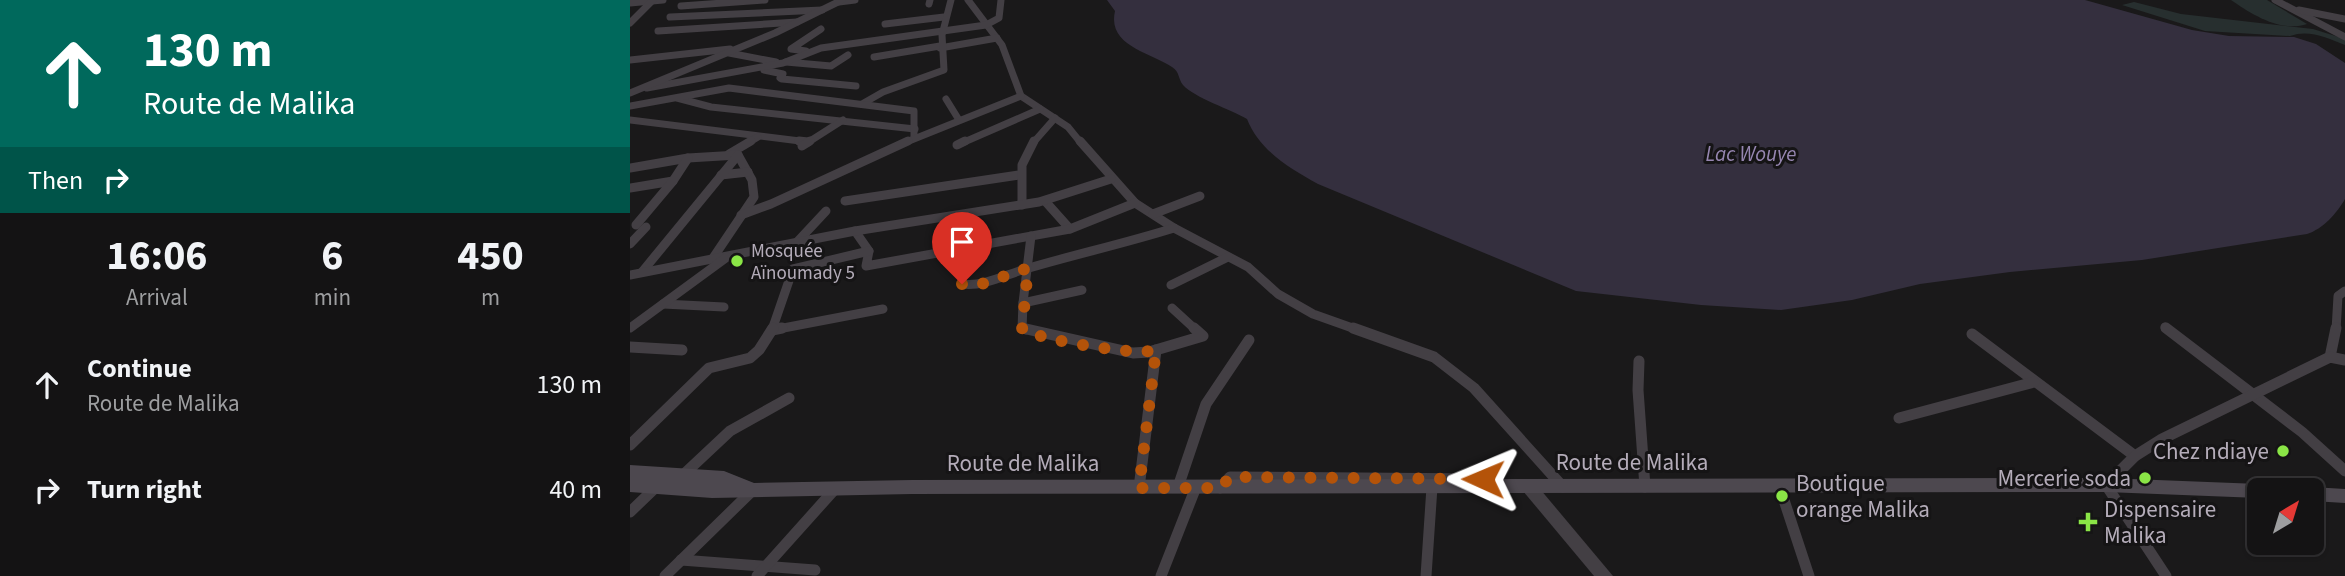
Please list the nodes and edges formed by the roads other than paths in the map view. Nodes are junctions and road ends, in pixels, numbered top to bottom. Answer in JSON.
{"nodes":[{"id":1,"x":652,"y":0,"type":"edge"},
{"id":2,"x":663,"y":0,"type":"edge"},
{"id":3,"x":687,"y":0,"type":"edge"},
{"id":4,"x":765,"y":0,"type":"edge"},
{"id":5,"x":855,"y":0,"type":"edge"},
{"id":6,"x":951,"y":0,"type":"edge"},
{"id":7,"x":968,"y":0,"type":"edge"},
{"id":8,"x":1000,"y":0,"type":"edge"},
{"id":9,"x":2276,"y":0,"type":"edge"},
{"id":10,"x":2302,"y":0,"type":"edge"},
{"id":11,"x":840,"y":1,"type":"edge"},
{"id":12,"x":630,"y":3,"type":"edge"},
{"id":13,"x":775,"y":5,"type":"dead end"},
{"id":14,"x":681,"y":6,"type":"junction"},
{"id":15,"x":826,"y":10,"type":"junction"},
{"id":16,"x":767,"y":11,"type":"junction"},
{"id":17,"x":2298,"y":11,"type":"junction"},
{"id":18,"x":670,"y":17,"type":"junction"},
{"id":19,"x":2336,"y":17,"type":"junction"},
{"id":20,"x":944,"y":18,"type":"junction"},
{"id":21,"x":2345,"y":19,"type":"edge"},
{"id":22,"x":800,"y":22,"type":"junction"},
{"id":23,"x":630,"y":23,"type":"edge"},
{"id":24,"x":885,"y":24,"type":"dead end"},
{"id":25,"x":986,"y":25,"type":"junction"},
{"id":26,"x":821,"y":29,"type":"dead end"},
{"id":27,"x":2328,"y":30,"type":"junction"},
{"id":28,"x":941,"y":31,"type":"junction"},
{"id":29,"x":2344,"y":36,"type":"edge"},
{"id":30,"x":997,"y":38,"type":"junction"},
{"id":31,"x":940,"y":47,"type":"junction"},
{"id":32,"x":740,"y":48,"type":"junction"},
{"id":33,"x":810,"y":51,"type":"junction"},
{"id":34,"x":729,"y":53,"type":"junction"},
{"id":35,"x":848,"y":55,"type":"dead end"},
{"id":36,"x":874,"y":57,"type":"dead end"},
{"id":37,"x":630,"y":60,"type":"edge"},
{"id":38,"x":785,"y":63,"type":"junction"},
{"id":39,"x":761,"y":68,"type":"junction"},
{"id":40,"x":736,"y":73,"type":"junction"},
{"id":41,"x":856,"y":86,"type":"dead end"},
{"id":42,"x":647,"y":88,"type":"junction"},
{"id":43,"x":729,"y":88,"type":"junction"},
{"id":44,"x":631,"y":92,"type":"edge"},
{"id":45,"x":1021,"y":96,"type":"junction"},
{"id":46,"x":676,"y":97,"type":"junction"},
{"id":47,"x":947,"y":99,"type":"dead end"},
{"id":48,"x":862,"y":104,"type":"junction"},
{"id":49,"x":630,"y":106,"type":"edge"},
{"id":50,"x":1040,"y":109,"type":"junction"},
{"id":51,"x":1055,"y":118,"type":"junction"},
{"id":52,"x":630,"y":120,"type":"edge"},
{"id":53,"x":844,"y":120,"type":"junction"},
{"id":54,"x":959,"y":120,"type":"junction"},
{"id":55,"x":915,"y":134,"type":"junction"},
{"id":56,"x":758,"y":136,"type":"junction"},
{"id":57,"x":957,"y":145,"type":"dead end"},
{"id":58,"x":733,"y":154,"type":"junction"},
{"id":59,"x":688,"y":158,"type":"junction"},
{"id":60,"x":630,"y":168,"type":"edge"},
{"id":61,"x":748,"y":172,"type":"junction"},
{"id":62,"x":721,"y":175,"type":"junction"},
{"id":63,"x":1020,"y":175,"type":"junction"},
{"id":64,"x":1111,"y":179,"type":"junction"},
{"id":65,"x":673,"y":181,"type":"junction"},
{"id":66,"x":630,"y":188,"type":"edge"},
{"id":67,"x":1200,"y":196,"type":"dead end"},
{"id":68,"x":845,"y":201,"type":"dead end"},
{"id":69,"x":1045,"y":201,"type":"junction"},
{"id":70,"x":1135,"y":203,"type":"junction"},
{"id":71,"x":1022,"y":205,"type":"junction"},
{"id":72,"x":826,"y":211,"type":"dead end"},
{"id":73,"x":741,"y":215,"type":"junction"},
{"id":74,"x":1153,"y":215,"type":"junction"},
{"id":75,"x":633,"y":226,"type":"edge"},
{"id":76,"x":1174,"y":228,"type":"junction"},
{"id":77,"x":1070,"y":229,"type":"junction"},
{"id":78,"x":855,"y":231,"type":"junction"},
{"id":79,"x":1031,"y":236,"type":"junction"},
{"id":80,"x":798,"y":242,"type":"junction"},
{"id":81,"x":630,"y":244,"type":"edge"},
{"id":82,"x":962,"y":249,"type":"junction"},
{"id":83,"x":869,"y":251,"type":"junction"},
{"id":84,"x":730,"y":255,"type":"junction"},
{"id":85,"x":1228,"y":257,"type":"junction"},
{"id":86,"x":713,"y":258,"type":"junction"},
{"id":87,"x":1028,"y":268,"type":"junction"},
{"id":88,"x":642,"y":272,"type":"junction"},
{"id":89,"x":630,"y":275,"type":"edge"},
{"id":90,"x":1171,"y":285,"type":"dead end"},
{"id":91,"x":1082,"y":290,"type":"dead end"},
{"id":92,"x":2345,"y":291,"type":"edge"},
{"id":93,"x":1023,"y":303,"type":"junction"},
{"id":94,"x":663,"y":304,"type":"junction"},
{"id":95,"x":724,"y":307,"type":"dead end"},
{"id":96,"x":1172,"y":308,"type":"dead end"},
{"id":97,"x":883,"y":309,"type":"dead end"},
{"id":98,"x":2165,"y":327,"type":"dead end"},
{"id":99,"x":630,"y":328,"type":"edge"},
{"id":100,"x":772,"y":330,"type":"junction"},
{"id":101,"x":1972,"y":334,"type":"dead end"},
{"id":102,"x":1249,"y":340,"type":"dead end"},
{"id":103,"x":630,"y":347,"type":"edge"},
{"id":104,"x":682,"y":350,"type":"dead end"},
{"id":105,"x":1156,"y":350,"type":"junction"},
{"id":106,"x":2330,"y":357,"type":"junction"},
{"id":107,"x":2345,"y":360,"type":"edge"},
{"id":108,"x":1639,"y":361,"type":"dead end"},
{"id":109,"x":2034,"y":382,"type":"junction"},
{"id":110,"x":2254,"y":393,"type":"junction"},
{"id":111,"x":789,"y":398,"type":"dead end"},
{"id":112,"x":1899,"y":418,"type":"dead end"},
{"id":113,"x":630,"y":445,"type":"edge"},
{"id":114,"x":2135,"y":456,"type":"junction"},
{"id":115,"x":2345,"y":471,"type":"edge"},
{"id":116,"x":630,"y":472,"type":"edge"},
{"id":117,"x":682,"y":475,"type":"junction"},
{"id":118,"x":630,"y":485,"type":"edge"},
{"id":119,"x":1779,"y":485,"type":"junction"},
{"id":120,"x":2106,"y":485,"type":"junction"},
{"id":121,"x":1187,"y":487,"type":"junction"},
{"id":122,"x":1432,"y":487,"type":"junction"},
{"id":123,"x":1503,"y":487,"type":"junction"},
{"id":124,"x":1529,"y":487,"type":"junction"},
{"id":125,"x":1564,"y":487,"type":"junction"},
{"id":126,"x":1645,"y":487,"type":"junction"},
{"id":127,"x":655,"y":488,"type":"junction"},
{"id":128,"x":1139,"y":488,"type":"junction"},
{"id":129,"x":1220,"y":488,"type":"junction"},
{"id":130,"x":835,"y":489,"type":"junction"},
{"id":131,"x":753,"y":490,"type":"junction"},
{"id":132,"x":2247,"y":491,"type":"edge"},
{"id":133,"x":2324,"y":495,"type":"edge"},
{"id":134,"x":2345,"y":496,"type":"edge"},
{"id":135,"x":630,"y":512,"type":"edge"},
{"id":136,"x":681,"y":560,"type":"junction"},
{"id":137,"x":815,"y":570,"type":"dead end"},
{"id":138,"x":761,"y":572,"type":"edge"},
{"id":139,"x":665,"y":576,"type":"edge"},
{"id":140,"x":1161,"y":576,"type":"edge"},
{"id":141,"x":1426,"y":576,"type":"edge"},
{"id":142,"x":1604,"y":576,"type":"edge"},
{"id":143,"x":1809,"y":576,"type":"edge"},
{"id":144,"x":2166,"y":576,"type":"edge"}],
"edges":[{"from":1,"to":2,"type":"street"},
{"from":1,"to":12,"type":"street"},
{"from":1,"to":23,"type":"street"},
{"from":3,"to":14,"type":"street"},
{"from":4,"to":14,"type":"street"},
{"from":5,"to":11,"type":"street"},
{"from":6,"to":20,"type":"street"},
{"from":7,"to":25,"type":"street"},
{"from":8,"to":25,"type":"street"},
{"from":9,"to":17,"type":"street"},
{"from":10,"to":17,"type":"street"},
{"from":11,"to":15,"type":"street"},
{"from":13,"to":16,"type":"street"},
{"from":14,"to":18,"type":"street"},
{"from":15,"to":16,"type":"street"},
{"from":15,"to":22,"type":"street"},
{"from":16,"to":18,"type":"street"},
{"from":17,"to":19,"type":"street"},
{"from":17,"to":27,"type":"street"},
{"from":18,"to":22,"type":"street"},
{"from":19,"to":21,"type":"street"},
{"from":19,"to":27,"type":"street"},
{"from":20,"to":24,"type":"street"},
{"from":20,"to":28,"type":"street"},
{"from":22,"to":32,"type":"street"},
{"from":25,"to":28,"type":"street"},
{"from":25,"to":30,"type":"street"},
{"from":26,"to":33,"type":"street"},
{"from":27,"to":29,"type":"street"},
{"from":28,"to":31,"type":"street"},
{"from":28,"to":33,"type":"street"},
{"from":30,"to":31,"type":"street"},
{"from":30,"to":45,"type":"street"},
{"from":31,"to":36,"type":"street"},
{"from":31,"to":48,"type":"street"},
{"from":32,"to":34,"type":"street"},
{"from":32,"to":37,"type":"street"},
{"from":33,"to":38,"type":"street"},
{"from":34,"to":38,"type":"street"},
{"from":34,"to":42,"type":"street"},
{"from":35,"to":38,"type":"street"},
{"from":38,"to":39,"type":"street"},
{"from":39,"to":40,"type":"street"},
{"from":39,"to":41,"type":"street"},
{"from":40,"to":42,"type":"street"},
{"from":40,"to":43,"type":"street"},
{"from":42,"to":44,"type":"street"},
{"from":43,"to":46,"type":"street"},
{"from":43,"to":48,"type":"street"},
{"from":45,"to":50,"type":"street"},
{"from":45,"to":54,"type":"street"},
{"from":46,"to":49,"type":"street"},
{"from":46,"to":53,"type":"street"},
{"from":47,"to":54,"type":"street"},
{"from":48,"to":55,"type":"street"},
{"from":50,"to":51,"type":"street"},
{"from":50,"to":57,"type":"street"},
{"from":51,"to":63,"type":"street"},
{"from":51,"to":64,"type":"street"},
{"from":52,"to":56,"type":"street"},
{"from":53,"to":55,"type":"street"},
{"from":53,"to":56,"type":"street"},
{"from":54,"to":55,"type":"street"},
{"from":55,"to":73,"type":"street"},
{"from":56,"to":58,"type":"street"},
{"from":58,"to":59,"type":"street"},
{"from":58,"to":61,"type":"street"},
{"from":58,"to":62,"type":"street"},
{"from":59,"to":60,"type":"street"},
{"from":59,"to":65,"type":"street"},
{"from":61,"to":62,"type":"street"},
{"from":61,"to":73,"type":"street"},
{"from":62,"to":88,"type":"street"},
{"from":63,"to":68,"type":"street"},
{"from":63,"to":71,"type":"street"},
{"from":64,"to":69,"type":"street"},
{"from":64,"to":70,"type":"street"},
{"from":65,"to":66,"type":"street"},
{"from":65,"to":75,"type":"street"},
{"from":67,"to":74,"type":"street"},
{"from":69,"to":71,"type":"street"},
{"from":69,"to":77,"type":"street"},
{"from":70,"to":74,"type":"street"},
{"from":70,"to":77,"type":"street"},
{"from":71,"to":78,"type":"street"},
{"from":72,"to":80,"type":"street"},
{"from":73,"to":86,"type":"street"},
{"from":74,"to":76,"type":"street"},
{"from":75,"to":81,"type":"street"},
{"from":76,"to":85,"type":"street"},
{"from":76,"to":87,"type":"street"},
{"from":77,"to":79,"type":"street"},
{"from":78,"to":80,"type":"street"},
{"from":78,"to":83,"type":"street"},
{"from":79,"to":82,"type":"street"},
{"from":79,"to":87,"type":"street"},
{"from":80,"to":84,"type":"street"},
{"from":82,"to":83,"type":"street"},
{"from":82,"to":87,"type":"street"},
{"from":83,"to":100,"type":"street"},
{"from":84,"to":86,"type":"street"},
{"from":84,"to":94,"type":"street"},
{"from":85,"to":90,"type":"street"},
{"from":85,"to":125,"type":"street"},
{"from":86,"to":88,"type":"street"},
{"from":87,"to":93,"type":"street"},
{"from":88,"to":89,"type":"street"},
{"from":91,"to":93,"type":"street"},
{"from":92,"to":106,"type":"street"},
{"from":93,"to":105,"type":"street"},
{"from":94,"to":95,"type":"street"},
{"from":94,"to":99,"type":"street"},
{"from":96,"to":105,"type":"street"},
{"from":97,"to":100,"type":"street"},
{"from":98,"to":110,"type":"street"},
{"from":100,"to":113,"type":"street"},
{"from":101,"to":109,"type":"street"},
{"from":102,"to":121,"type":"street"},
{"from":103,"to":104,"type":"street"},
{"from":105,"to":128,"type":"street"},
{"from":106,"to":107,"type":"street"},
{"from":106,"to":110,"type":"street"},
{"from":108,"to":126,"type":"street"},
{"from":109,"to":112,"type":"street"},
{"from":109,"to":114,"type":"street"},
{"from":110,"to":114,"type":"street"},
{"from":110,"to":115,"type":"street"},
{"from":111,"to":117,"type":"street"},
{"from":114,"to":120,"type":"street"},
{"from":116,"to":117,"type":"main road","name":"Route de Malika"},
{"from":117,"to":131,"type":"main road","name":"Route de Malika"},
{"from":118,"to":127,"type":"main road","name":"Route de Malika"},
{"from":119,"to":120,"type":"main road","name":"Route de Malika"},
{"from":119,"to":126,"type":"main road","name":"Route de Malika"},
{"from":119,"to":143,"type":"street"},
{"from":120,"to":132,"type":"main road","name":"Route de Malika"},
{"from":120,"to":144,"type":"street"},
{"from":121,"to":128,"type":"main road","name":"Route de Malika"},
{"from":121,"to":129,"type":"main road","name":"Route de Malika"},
{"from":121,"to":140,"type":"street"},
{"from":122,"to":123,"type":"main road","name":"Route de Malika"},
{"from":122,"to":129,"type":"main road","name":"Route de Malika"},
{"from":122,"to":141,"type":"street"},
{"from":123,"to":124,"type":"main road","name":"Route de Malika"},
{"from":123,"to":129,"type":"street"},
{"from":124,"to":125,"type":"main road","name":"Route de Malika"},
{"from":124,"to":142,"type":"street"},
{"from":125,"to":126,"type":"main road","name":"Route de Malika"},
{"from":127,"to":131,"type":"main road","name":"Route de Malika"},
{"from":127,"to":135,"type":"street"},
{"from":128,"to":130,"type":"main road","name":"Route de Malika"},
{"from":130,"to":131,"type":"main road","name":"Route de Malika"},
{"from":130,"to":138,"type":"street"},
{"from":131,"to":136,"type":"street"},
{"from":133,"to":134,"type":"main road"},
{"from":136,"to":138,"type":"street"},
{"from":136,"to":139,"type":"street"},
{"from":137,"to":138,"type":"street"}]}
